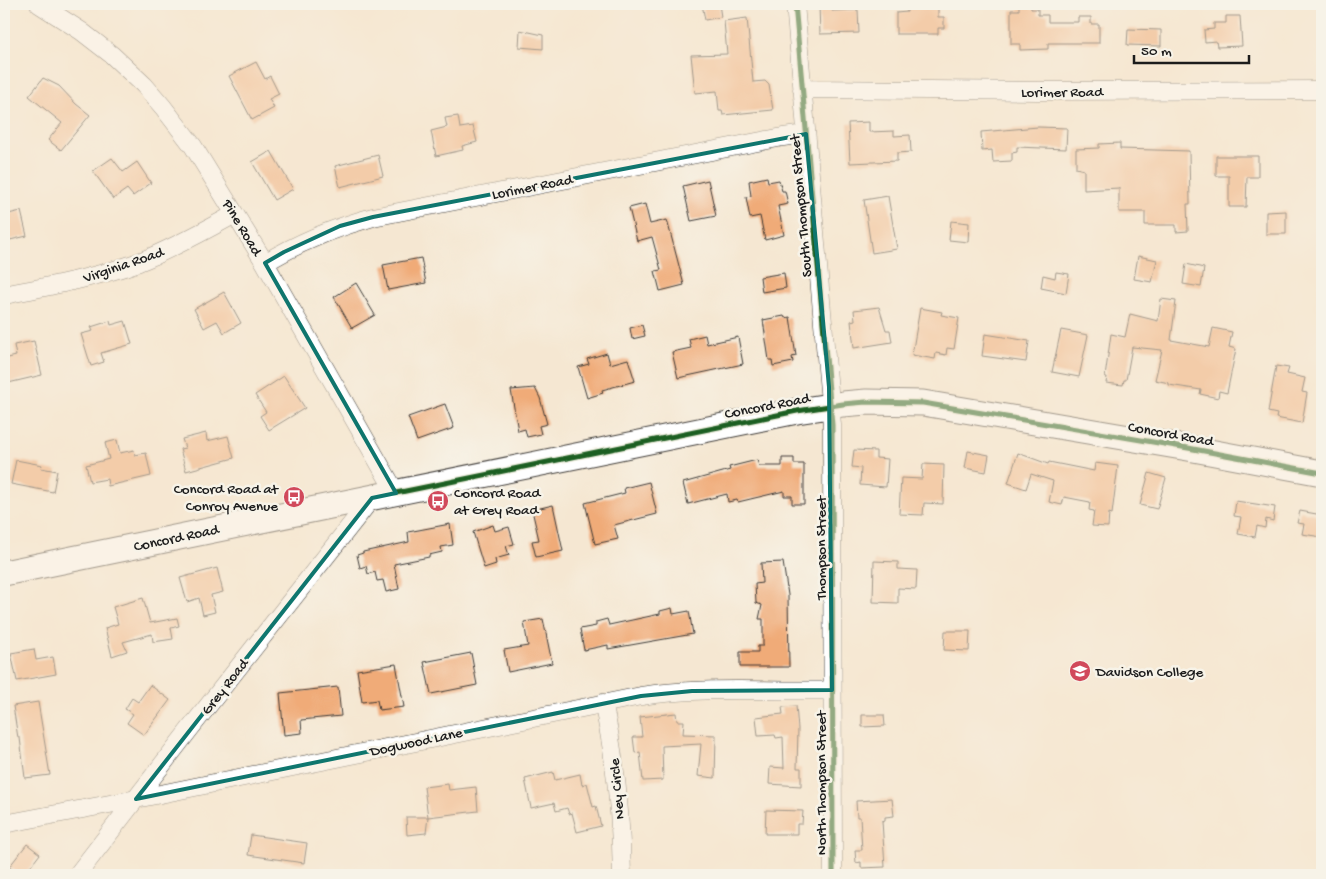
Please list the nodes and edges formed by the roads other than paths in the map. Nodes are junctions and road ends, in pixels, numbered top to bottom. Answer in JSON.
{"nodes":[{"id":1,"x":38,"y":4,"type":"edge"},
{"id":2,"x":795,"y":4,"type":"edge"},
{"id":3,"x":802,"y":88,"type":"junction"},
{"id":4,"x":1322,"y":90,"type":"edge"},
{"id":5,"x":806,"y":134,"type":"junction"},
{"id":6,"x":236,"y":214,"type":"junction"},
{"id":7,"x":265,"y":263,"type":"junction"},
{"id":8,"x":4,"y":295,"type":"edge"},
{"id":9,"x":831,"y":406,"type":"junction"},
{"id":10,"x":1322,"y":473,"type":"edge"},
{"id":11,"x":396,"y":493,"type":"junction"},
{"id":12,"x":372,"y":498,"type":"junction"},
{"id":13,"x":4,"y":573,"type":"edge"},
{"id":14,"x":832,"y":690,"type":"junction"},
{"id":15,"x":603,"y":703,"type":"junction"},
{"id":16,"x":136,"y":799,"type":"junction"},
{"id":17,"x":4,"y":824,"type":"edge"},
{"id":18,"x":84,"y":873,"type":"edge"},
{"id":19,"x":622,"y":875,"type":"edge"},
{"id":20,"x":833,"y":875,"type":"edge"}],
"edges":[{"from":1,"to":6,"type":"street","name":"Pine Road"},
{"from":2,"to":3,"type":"street","name":"South Thompson Street"},
{"from":3,"to":4,"type":"street","name":"Lorimer Road"},
{"from":3,"to":5,"type":"street","name":"South Thompson Street"},
{"from":5,"to":7,"type":"street","name":"Lorimer Road"},
{"from":5,"to":9,"type":"street","name":"South Thompson Street"},
{"from":6,"to":7,"type":"street","name":"Pine Road"},
{"from":6,"to":8,"type":"street","name":"Virginia Road"},
{"from":7,"to":11,"type":"street","name":"Pine Road"},
{"from":9,"to":10,"type":"main road","name":"Concord Road"},
{"from":9,"to":11,"type":"main road","name":"Concord Road"},
{"from":9,"to":14,"type":"street","name":"Thompson Street"},
{"from":11,"to":12,"type":"main road","name":"Concord Road"},
{"from":12,"to":13,"type":"main road","name":"Concord Road"},
{"from":12,"to":16,"type":"street","name":"Grey Road"},
{"from":14,"to":15,"type":"street","name":"Dogwood Lane"},
{"from":14,"to":20,"type":"street","name":"North Thompson Street"},
{"from":15,"to":16,"type":"street","name":"Dogwood Lane"},
{"from":15,"to":19,"type":"street","name":"Ney Circle"},
{"from":16,"to":17,"type":"street","name":"Dogwood Lane"},
{"from":16,"to":18,"type":"street","name":"Grey Road"}]}
